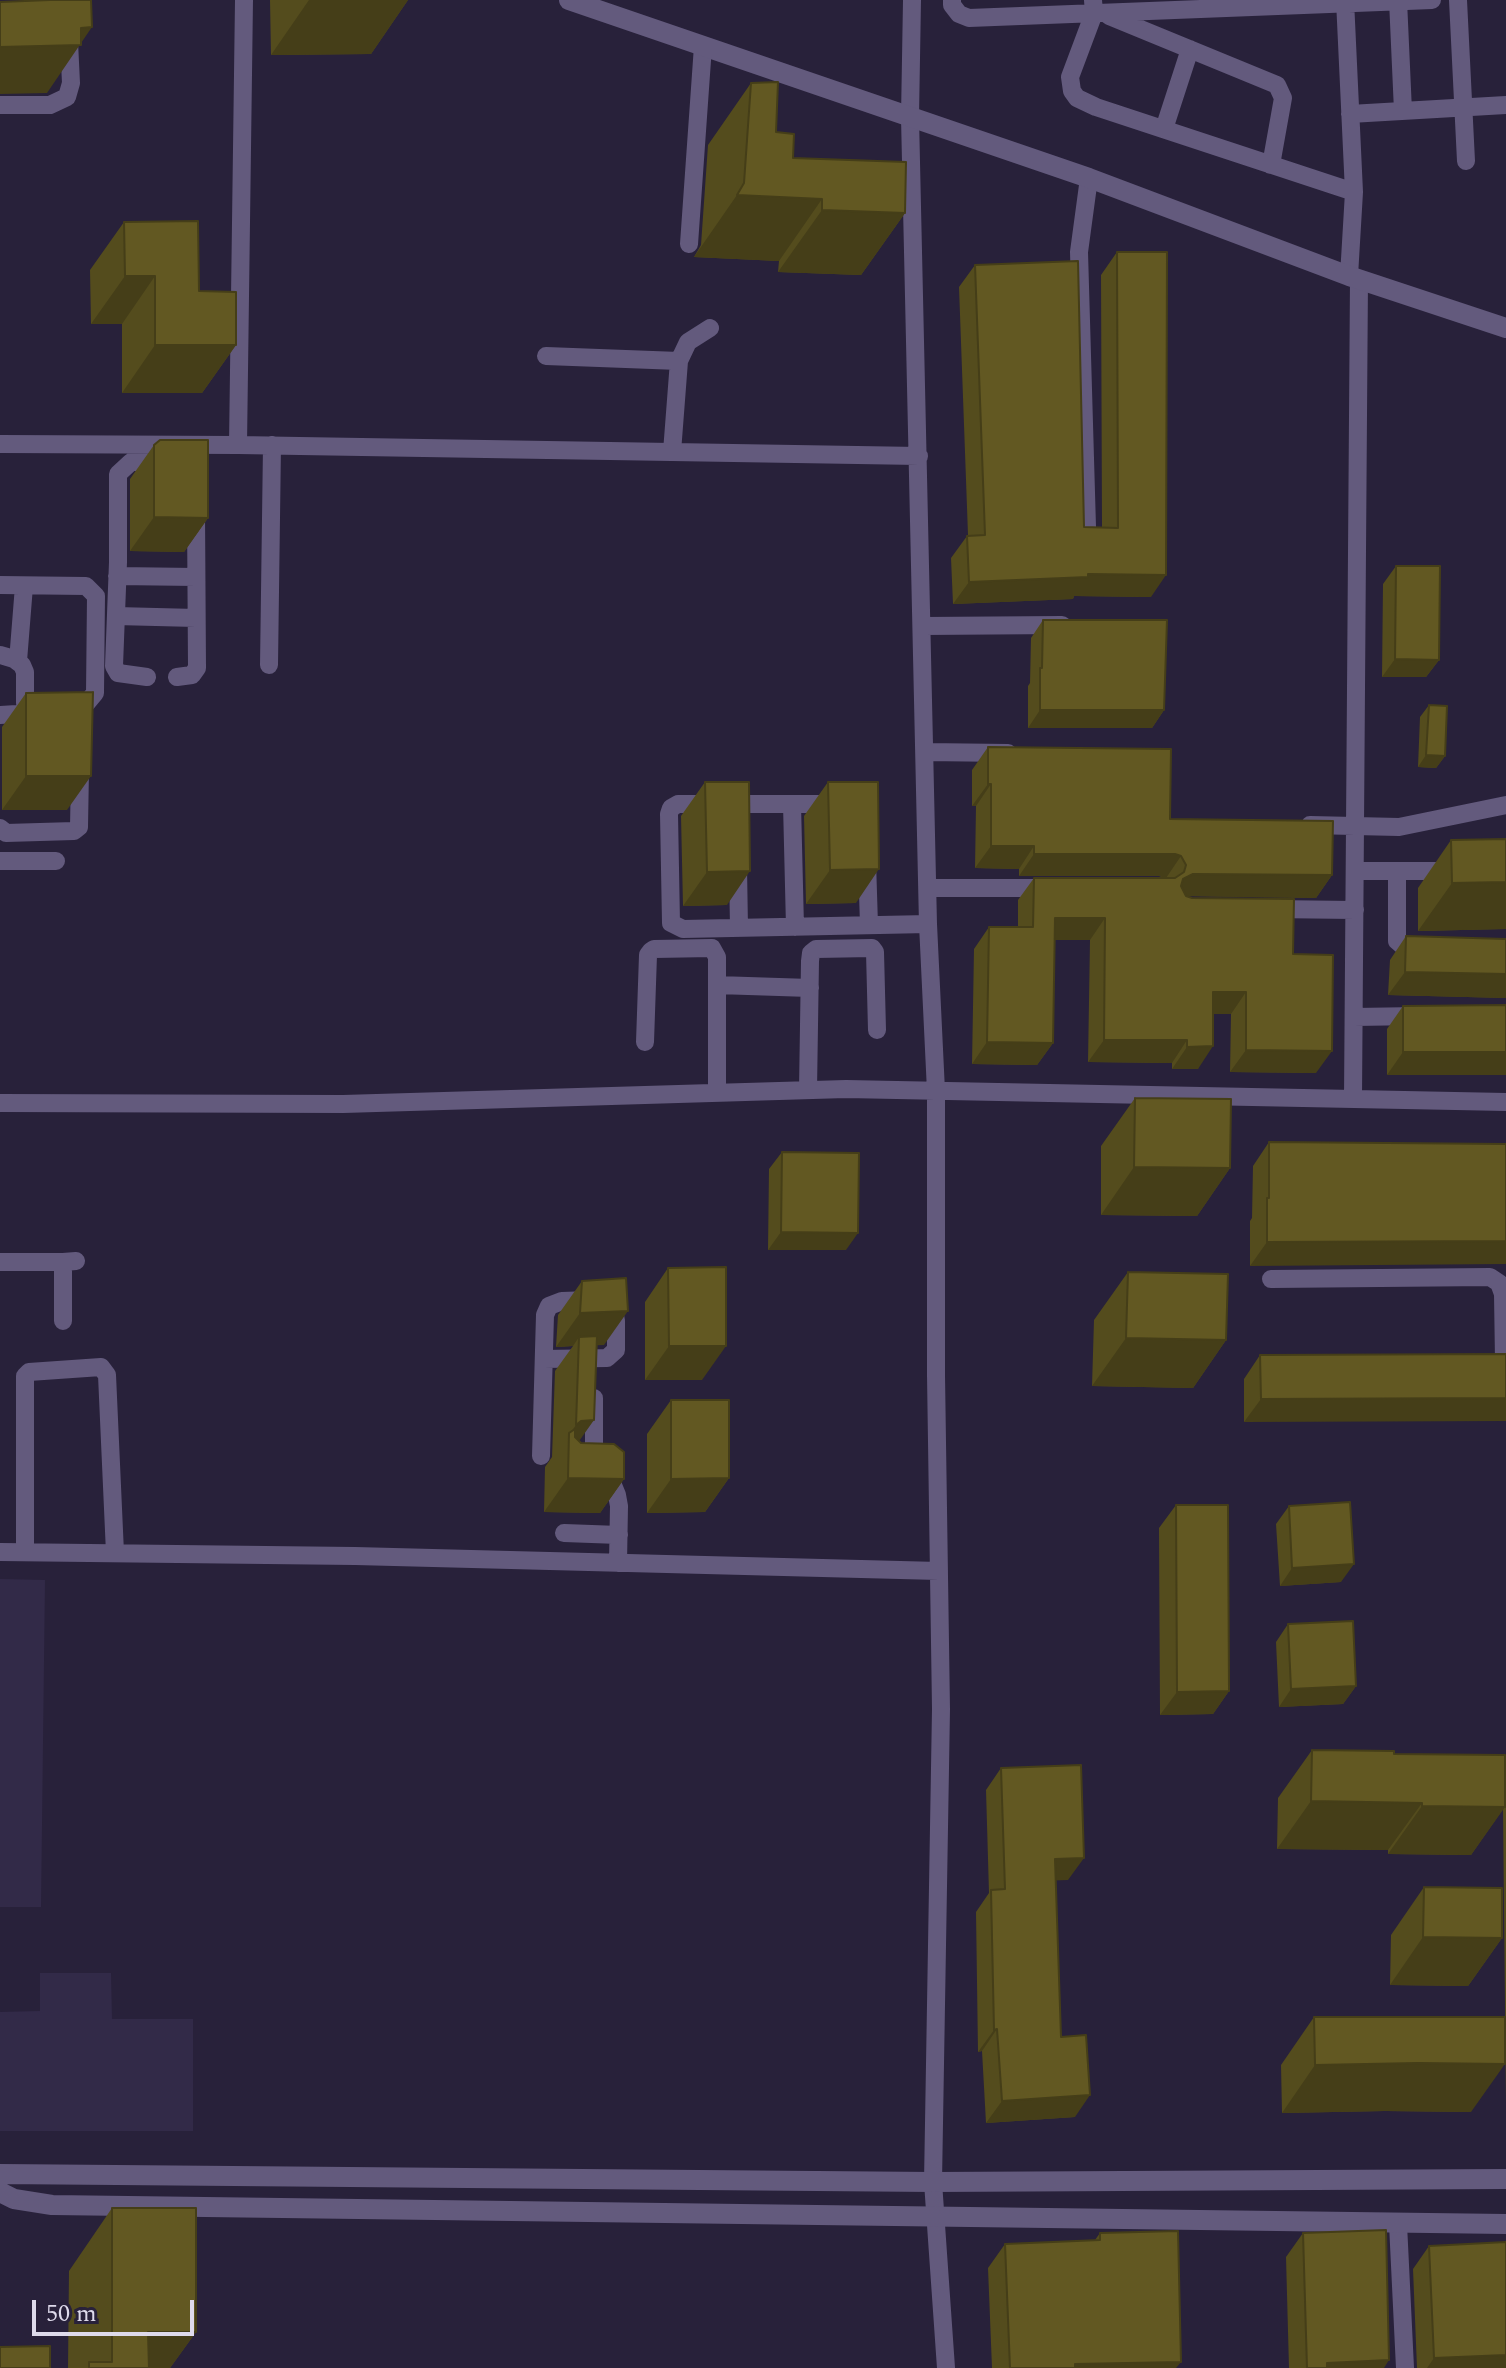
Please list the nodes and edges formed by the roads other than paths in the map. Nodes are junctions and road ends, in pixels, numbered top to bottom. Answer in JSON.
{"nodes":[{"id":1,"x":67,"y":0,"type":"edge"},
{"id":2,"x":244,"y":0,"type":"edge"},
{"id":3,"x":569,"y":0,"type":"edge"},
{"id":4,"x":912,"y":0,"type":"edge"},
{"id":5,"x":952,"y":0,"type":"edge"},
{"id":6,"x":1432,"y":0,"type":"edge"},
{"id":7,"x":1458,"y":0,"type":"edge"},
{"id":8,"x":1398,"y":1,"type":"edge"},
{"id":9,"x":1345,"y":2,"type":"edge"},
{"id":10,"x":1217,"y":4,"type":"edge"},
{"id":11,"x":1277,"y":4,"type":"edge"},
{"id":12,"x":1156,"y":5,"type":"edge"},
{"id":13,"x":1019,"y":8,"type":"edge"},
{"id":14,"x":1097,"y":9,"type":"edge"},
{"id":15,"x":703,"y":46,"type":"junction"},
{"id":16,"x":1190,"y":49,"type":"junction"},
{"id":17,"x":0,"y":105,"type":"edge"},
{"id":18,"x":1506,"y":105,"type":"edge"},
{"id":19,"x":1463,"y":108,"type":"junction"},
{"id":20,"x":1403,"y":111,"type":"junction"},
{"id":21,"x":1350,"y":114,"type":"junction"},
{"id":22,"x":910,"y":117,"type":"junction"},
{"id":23,"x":1164,"y":129,"type":"junction"},
{"id":24,"x":1466,"y":161,"type":"dead end"},
{"id":25,"x":1271,"y":165,"type":"junction"},
{"id":26,"x":1089,"y":178,"type":"junction"},
{"id":27,"x":1354,"y":192,"type":"junction"},
{"id":28,"x":689,"y":244,"type":"dead end"},
{"id":29,"x":1354,"y":277,"type":"junction"},
{"id":30,"x":710,"y":328,"type":"dead end"},
{"id":31,"x":1506,"y":328,"type":"edge"},
{"id":32,"x":546,"y":356,"type":"dead end"},
{"id":33,"x":679,"y":361,"type":"junction"},
{"id":34,"x":0,"y":444,"type":"edge"},
{"id":35,"x":197,"y":445,"type":"junction"},
{"id":36,"x":238,"y":445,"type":"junction"},
{"id":37,"x":272,"y":445,"type":"junction"},
{"id":38,"x":672,"y":452,"type":"junction"},
{"id":39,"x":919,"y":456,"type":"junction"},
{"id":40,"x":196,"y":491,"type":"edge"},
{"id":41,"x":1087,"y":527,"type":"edge"},
{"id":42,"x":117,"y":576,"type":"junction"},
{"id":43,"x":196,"y":577,"type":"junction"},
{"id":44,"x":0,"y":585,"type":"edge"},
{"id":45,"x":24,"y":586,"type":"junction"},
{"id":46,"x":116,"y":616,"type":"junction"},
{"id":47,"x":196,"y":618,"type":"junction"},
{"id":48,"x":1081,"y":625,"type":"edge"},
{"id":49,"x":923,"y":626,"type":"junction"},
{"id":50,"x":0,"y":655,"type":"edge"},
{"id":51,"x":18,"y":661,"type":"junction"},
{"id":52,"x":269,"y":665,"type":"dead end"},
{"id":53,"x":147,"y":677,"type":"dead end"},
{"id":54,"x":177,"y":677,"type":"dead end"},
{"id":55,"x":0,"y":715,"type":"edge"},
{"id":56,"x":81,"y":722,"type":"edge"},
{"id":57,"x":80,"y":752,"type":"edge"},
{"id":58,"x":925,"y":752,"type":"junction"},
{"id":59,"x":1023,"y":753,"type":"edge"},
{"id":60,"x":792,"y":804,"type":"junction"},
{"id":61,"x":857,"y":804,"type":"edge"},
{"id":62,"x":1506,"y":805,"type":"edge"},
{"id":63,"x":1297,"y":825,"type":"edge"},
{"id":64,"x":1355,"y":826,"type":"junction"},
{"id":65,"x":0,"y":828,"type":"edge"},
{"id":66,"x":867,"y":840,"type":"edge"},
{"id":67,"x":738,"y":850,"type":"edge"},
{"id":68,"x":0,"y":861,"type":"edge"},
{"id":69,"x":56,"y":861,"type":"dead end"},
{"id":70,"x":1355,"y":871,"type":"junction"},
{"id":71,"x":1451,"y":871,"type":"edge"},
{"id":72,"x":1397,"y":872,"type":"junction"},
{"id":73,"x":928,"y":888,"type":"junction"},
{"id":74,"x":1067,"y":888,"type":"edge"},
{"id":75,"x":1251,"y":909,"type":"edge"},
{"id":76,"x":1355,"y":910,"type":"junction"},
{"id":77,"x":928,"y":924,"type":"junction"},
{"id":78,"x":869,"y":925,"type":"junction"},
{"id":79,"x":795,"y":927,"type":"junction"},
{"id":80,"x":739,"y":928,"type":"junction"},
{"id":81,"x":1445,"y":950,"type":"edge"},
{"id":82,"x":717,"y":985,"type":"junction"},
{"id":83,"x":810,"y":988,"type":"junction"},
{"id":84,"x":1432,"y":1015,"type":"edge"},
{"id":85,"x":1354,"y":1017,"type":"junction"},
{"id":86,"x":877,"y":1030,"type":"dead end"},
{"id":87,"x":645,"y":1042,"type":"dead end"},
{"id":88,"x":808,"y":1090,"type":"junction"},
{"id":89,"x":936,"y":1091,"type":"junction"},
{"id":90,"x":717,"y":1093,"type":"junction"},
{"id":91,"x":1353,"y":1098,"type":"junction"},
{"id":92,"x":1506,"y":1102,"type":"edge"},
{"id":93,"x":0,"y":1103,"type":"edge"},
{"id":94,"x":0,"y":1262,"type":"edge"},
{"id":95,"x":1271,"y":1279,"type":"dead end"},
{"id":96,"x":63,"y":1321,"type":"dead end"},
{"id":97,"x":544,"y":1359,"type":"junction"},
{"id":98,"x":596,"y":1359,"type":"junction"},
{"id":99,"x":1500,"y":1361,"type":"edge"},
{"id":100,"x":541,"y":1456,"type":"dead end"},
{"id":101,"x":564,"y":1533,"type":"dead end"},
{"id":102,"x":619,"y":1535,"type":"junction"},
{"id":103,"x":0,"y":1552,"type":"edge"},
{"id":104,"x":25,"y":1552,"type":"junction"},
{"id":105,"x":115,"y":1553,"type":"junction"},
{"id":106,"x":618,"y":1563,"type":"junction"},
{"id":107,"x":939,"y":1571,"type":"junction"},
{"id":108,"x":0,"y":2174,"type":"edge"},
{"id":109,"x":1506,"y":2179,"type":"edge"},
{"id":110,"x":933,"y":2182,"type":"junction"},
{"id":111,"x":0,"y":2192,"type":"edge"},
{"id":112,"x":935,"y":2218,"type":"junction"},
{"id":113,"x":1398,"y":2224,"type":"junction"},
{"id":114,"x":1506,"y":2224,"type":"edge"},
{"id":115,"x":946,"y":2368,"type":"edge"},
{"id":116,"x":1405,"y":2368,"type":"edge"}],
"edges":[{"from":1,"to":17,"type":"street"},
{"from":2,"to":36,"type":"street"},
{"from":3,"to":15,"type":"street"},
{"from":4,"to":22,"type":"street"},
{"from":5,"to":13,"type":"street"},
{"from":6,"to":8,"type":"street"},
{"from":7,"to":19,"type":"street"},
{"from":8,"to":9,"type":"street"},
{"from":8,"to":20,"type":"street"},
{"from":9,"to":11,"type":"street"},
{"from":9,"to":21,"type":"street"},
{"from":10,"to":11,"type":"street"},
{"from":10,"to":12,"type":"street"},
{"from":12,"to":14,"type":"street"},
{"from":13,"to":14,"type":"street"},
{"from":14,"to":16,"type":"street"},
{"from":14,"to":23,"type":"street"},
{"from":15,"to":22,"type":"street"},
{"from":15,"to":28,"type":"street"},
{"from":16,"to":23,"type":"street"},
{"from":16,"to":25,"type":"street"},
{"from":18,"to":19,"type":"street"},
{"from":19,"to":20,"type":"street"},
{"from":19,"to":24,"type":"street"},
{"from":20,"to":21,"type":"street"},
{"from":21,"to":27,"type":"street"},
{"from":22,"to":26,"type":"street"},
{"from":22,"to":39,"type":"street"},
{"from":23,"to":25,"type":"street"},
{"from":25,"to":27,"type":"street"},
{"from":26,"to":29,"type":"street"},
{"from":26,"to":41,"type":"street"},
{"from":27,"to":29,"type":"street"},
{"from":29,"to":31,"type":"street"},
{"from":29,"to":64,"type":"street"},
{"from":30,"to":33,"type":"street"},
{"from":32,"to":33,"type":"street"},
{"from":33,"to":38,"type":"street"},
{"from":34,"to":35,"type":"street"},
{"from":35,"to":36,"type":"street"},
{"from":35,"to":42,"type":"street"},
{"from":36,"to":37,"type":"street"},
{"from":37,"to":38,"type":"street"},
{"from":37,"to":52,"type":"street"},
{"from":38,"to":39,"type":"street"},
{"from":39,"to":49,"type":"street"},
{"from":40,"to":43,"type":"street"},
{"from":42,"to":43,"type":"street"},
{"from":42,"to":46,"type":"street"},
{"from":43,"to":47,"type":"street"},
{"from":44,"to":45,"type":"street"},
{"from":45,"to":51,"type":"street"},
{"from":45,"to":51,"type":"street"},
{"from":46,"to":47,"type":"street"},
{"from":46,"to":53,"type":"street"},
{"from":47,"to":54,"type":"street"},
{"from":48,"to":49,"type":"street"},
{"from":49,"to":58,"type":"street"},
{"from":50,"to":51,"type":"street"},
{"from":55,"to":56,"type":"street"},
{"from":57,"to":65,"type":"street"},
{"from":58,"to":59,"type":"street"},
{"from":58,"to":73,"type":"street"},
{"from":60,"to":61,"type":"street"},
{"from":60,"to":79,"type":"street"},
{"from":60,"to":80,"type":"street"},
{"from":62,"to":64,"type":"street"},
{"from":63,"to":64,"type":"street"},
{"from":64,"to":70,"type":"street"},
{"from":66,"to":78,"type":"street"},
{"from":67,"to":80,"type":"street"},
{"from":68,"to":69,"type":"street"},
{"from":70,"to":72,"type":"street"},
{"from":70,"to":76,"type":"street"},
{"from":71,"to":72,"type":"street"},
{"from":72,"to":81,"type":"street"},
{"from":73,"to":74,"type":"street"},
{"from":73,"to":77,"type":"street"},
{"from":75,"to":76,"type":"street"},
{"from":76,"to":85,"type":"street"},
{"from":77,"to":78,"type":"street"},
{"from":77,"to":89,"type":"street"},
{"from":78,"to":79,"type":"street"},
{"from":79,"to":80,"type":"street"},
{"from":82,"to":83,"type":"street"},
{"from":82,"to":87,"type":"street"},
{"from":82,"to":90,"type":"street"},
{"from":83,"to":86,"type":"street"},
{"from":83,"to":88,"type":"street"},
{"from":84,"to":85,"type":"street"},
{"from":85,"to":91,"type":"street"},
{"from":88,"to":89,"type":"street"},
{"from":88,"to":90,"type":"street"},
{"from":89,"to":91,"type":"street"},
{"from":89,"to":107,"type":"street"},
{"from":90,"to":93,"type":"street"},
{"from":91,"to":92,"type":"street"},
{"from":94,"to":96,"type":"street"},
{"from":95,"to":99,"type":"street"},
{"from":97,"to":98,"type":"street"},
{"from":97,"to":98,"type":"street"},
{"from":97,"to":100,"type":"street"},
{"from":98,"to":102,"type":"street"},
{"from":101,"to":102,"type":"street"},
{"from":102,"to":106,"type":"street"},
{"from":103,"to":104,"type":"street"},
{"from":104,"to":105,"type":"street"},
{"from":104,"to":105,"type":"street"},
{"from":105,"to":106,"type":"street"},
{"from":106,"to":107,"type":"street"},
{"from":107,"to":110,"type":"street"},
{"from":108,"to":110,"type":"street"},
{"from":109,"to":110,"type":"street"},
{"from":110,"to":112,"type":"street"},
{"from":111,"to":112,"type":"street"},
{"from":112,"to":113,"type":"street"},
{"from":112,"to":115,"type":"street"},
{"from":113,"to":114,"type":"street"},
{"from":113,"to":116,"type":"street"}]}
